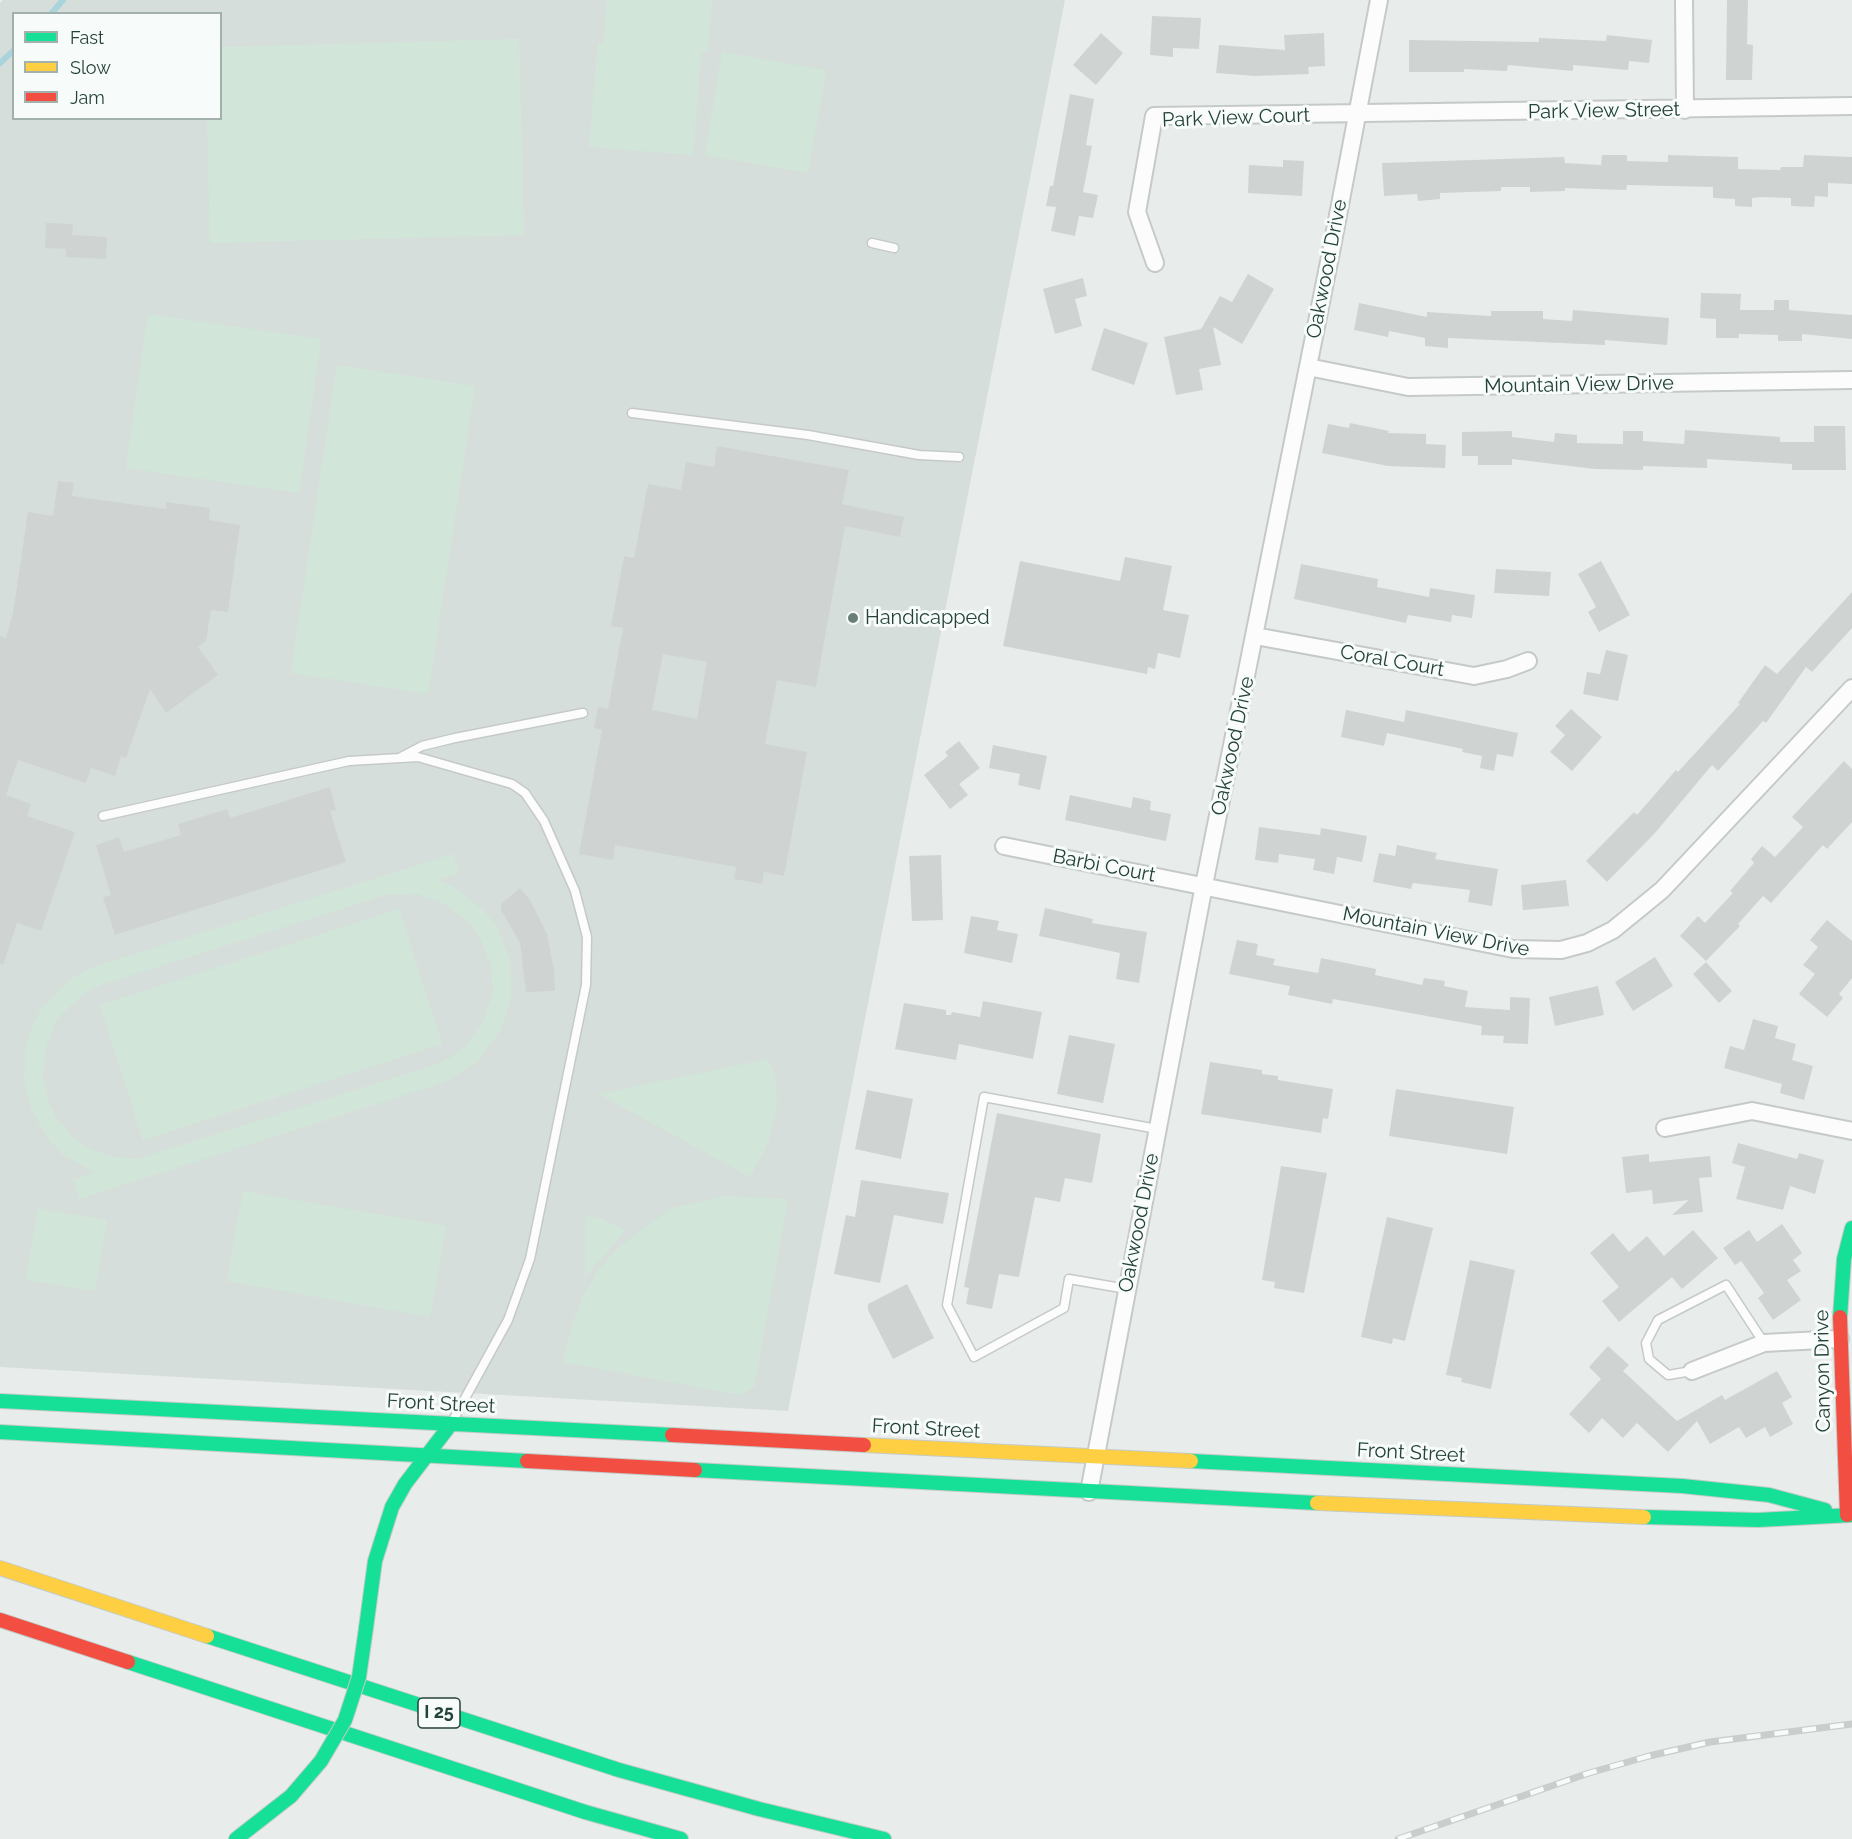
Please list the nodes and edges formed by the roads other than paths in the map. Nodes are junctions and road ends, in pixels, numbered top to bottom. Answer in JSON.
{"nodes":[{"id":1,"x":1379,"y":0,"type":"edge"},
{"id":2,"x":1684,"y":0,"type":"edge"},
{"id":3,"x":1852,"y":106,"type":"edge"},
{"id":4,"x":1685,"y":110,"type":"junction"},
{"id":5,"x":1357,"y":115,"type":"junction"},
{"id":6,"x":872,"y":243,"type":"dead end"},
{"id":7,"x":894,"y":248,"type":"dead end"},
{"id":8,"x":1155,"y":263,"type":"dead end"},
{"id":9,"x":1308,"y":366,"type":"junction"},
{"id":10,"x":1852,"y":380,"type":"edge"},
{"id":11,"x":632,"y":413,"type":"dead end"},
{"id":12,"x":959,"y":457,"type":"dead end"},
{"id":13,"x":1255,"y":636,"type":"junction"},
{"id":14,"x":1528,"y":661,"type":"dead end"},
{"id":15,"x":1852,"y":688,"type":"edge"},
{"id":16,"x":582,"y":713,"type":"dead end"},
{"id":17,"x":398,"y":758,"type":"junction"},
{"id":18,"x":104,"y":816,"type":"dead end"},
{"id":19,"x":1004,"y":846,"type":"dead end"},
{"id":20,"x":1204,"y":885,"type":"junction"},
{"id":21,"x":1665,"y":1128,"type":"dead end"},
{"id":22,"x":1157,"y":1129,"type":"junction"},
{"id":23,"x":1852,"y":1131,"type":"edge"},
{"id":24,"x":1852,"y":1228,"type":"edge"},
{"id":25,"x":1127,"y":1289,"type":"junction"},
{"id":26,"x":1840,"y":1340,"type":"junction"},
{"id":27,"x":1764,"y":1343,"type":"junction"},
{"id":28,"x":1692,"y":1371,"type":"joint"},
{"id":29,"x":0,"y":1401,"type":"edge"},
{"id":30,"x":451,"y":1424,"type":"junction"},
{"id":31,"x":0,"y":1432,"type":"edge"},
{"id":32,"x":425,"y":1457,"type":"junction"},
{"id":33,"x":1094,"y":1458,"type":"junction"},
{"id":34,"x":1089,"y":1492,"type":"junction"},
{"id":35,"x":1850,"y":1515,"type":"edge"},
{"id":36,"x":0,"y":1568,"type":"edge"},
{"id":37,"x":0,"y":1620,"type":"edge"},
{"id":38,"x":236,"y":1839,"type":"edge"},
{"id":39,"x":681,"y":1839,"type":"edge"},
{"id":40,"x":884,"y":1839,"type":"edge"}],
"edges":[{"from":1,"to":5,"type":"street","name":"Oakwood Drive"},
{"from":2,"to":4,"type":"street"},
{"from":3,"to":4,"type":"street","name":"Park View Street"},
{"from":4,"to":5,"type":"street","name":"Park View Street"},
{"from":5,"to":8,"type":"street","name":"Park View Court"},
{"from":5,"to":9,"type":"street","name":"Oakwood Drive"},
{"from":6,"to":7,"type":"lane"},
{"from":9,"to":10,"type":"street","name":"Mountain View Drive"},
{"from":9,"to":13,"type":"street","name":"Oakwood Drive"},
{"from":11,"to":12,"type":"lane"},
{"from":13,"to":14,"type":"street","name":"Coral Court"},
{"from":13,"to":20,"type":"street","name":"Oakwood Drive"},
{"from":15,"to":20,"type":"street","name":"Mountain View Drive"},
{"from":16,"to":17,"type":"lane"},
{"from":17,"to":18,"type":"lane"},
{"from":17,"to":30,"type":"lane"},
{"from":19,"to":20,"type":"street","name":"Barbi Court"},
{"from":20,"to":22,"type":"street","name":"Oakwood Drive"},
{"from":21,"to":23,"type":"street"},
{"from":22,"to":25,"type":"street","name":"Oakwood Drive"},
{"from":22,"to":25,"type":"lane"},
{"from":24,"to":26,"type":"main road","name":"Canyon Drive"},
{"from":25,"to":33,"type":"street","name":"Oakwood Drive"},
{"from":26,"to":27,"type":"street"},
{"from":26,"to":35,"type":"main road","name":"Canyon Drive"},
{"from":27,"to":28,"type":"street"},
{"from":27,"to":28,"type":"lane"},
{"from":29,"to":30,"type":"main road","name":"Front Street"},
{"from":30,"to":32,"type":"main road"},
{"from":30,"to":33,"type":"main road","name":"Front Street"},
{"from":31,"to":32,"type":"main road"},
{"from":32,"to":34,"type":"main road"},
{"from":32,"to":38,"type":"main road","bridge":true},
{"from":33,"to":34,"type":"street","name":"Oakwood Drive"},
{"from":33,"to":35,"type":"main road","name":"Front Street"},
{"from":34,"to":35,"type":"main road"},
{"from":36,"to":40,"type":"main road","number":"I 25"},
{"from":37,"to":39,"type":"main road","number":"I 25"}]}
